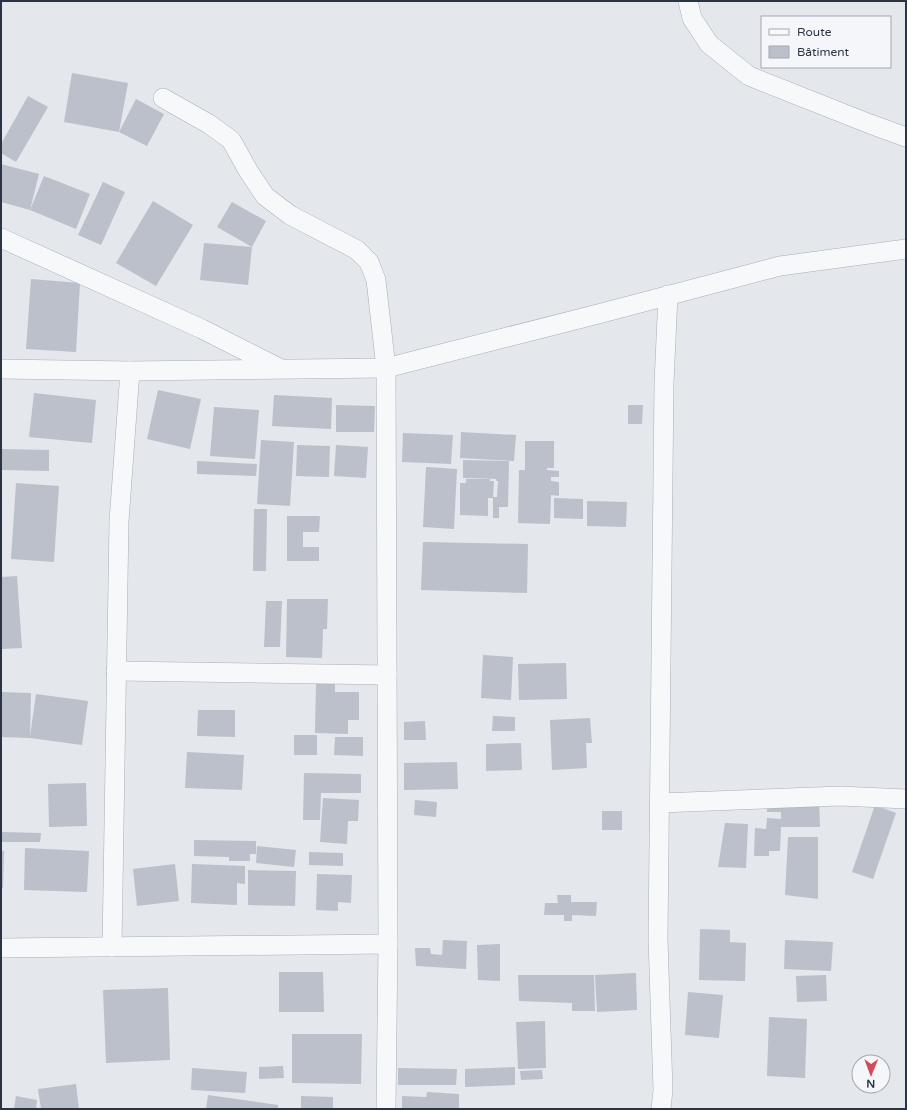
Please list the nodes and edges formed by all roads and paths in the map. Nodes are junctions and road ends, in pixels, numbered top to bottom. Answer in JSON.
{"nodes":[{"id":1,"x":688,"y":1,"type":"edge"},
{"id":2,"x":163,"y":98,"type":"dead end"},
{"id":3,"x":906,"y":137,"type":"edge"},
{"id":4,"x":1,"y":238,"type":"edge"},
{"id":5,"x":906,"y":249,"type":"edge"},
{"id":6,"x":668,"y":295,"type":"junction"},
{"id":7,"x":386,"y":368,"type":"junction"},
{"id":8,"x":1,"y":369,"type":"edge"},
{"id":9,"x":282,"y":370,"type":"junction"},
{"id":10,"x":130,"y":371,"type":"junction"},
{"id":11,"x":116,"y":671,"type":"junction"},
{"id":12,"x":387,"y":675,"type":"junction"},
{"id":13,"x":906,"y":799,"type":"edge"},
{"id":14,"x":660,"y":803,"type":"junction"},
{"id":15,"x":388,"y":944,"type":"junction"},
{"id":16,"x":112,"y":946,"type":"junction"},
{"id":17,"x":1,"y":948,"type":"edge"},
{"id":18,"x":386,"y":1109,"type":"edge"},
{"id":19,"x":661,"y":1109,"type":"edge"}],
"edges":[{"from":1,"to":3,"type":"street"},
{"from":2,"to":7,"type":"street"},
{"from":4,"to":9,"type":"street"},
{"from":5,"to":6,"type":"street"},
{"from":6,"to":7,"type":"street"},
{"from":6,"to":14,"type":"street"},
{"from":7,"to":9,"type":"street"},
{"from":7,"to":12,"type":"street"},
{"from":8,"to":10,"type":"street"},
{"from":9,"to":10,"type":"street"},
{"from":10,"to":11,"type":"street"},
{"from":11,"to":12,"type":"street"},
{"from":11,"to":16,"type":"street"},
{"from":12,"to":15,"type":"street"},
{"from":13,"to":14,"type":"street"},
{"from":14,"to":19,"type":"street"},
{"from":15,"to":16,"type":"street"},
{"from":15,"to":18,"type":"street"},
{"from":16,"to":17,"type":"street"}]}
